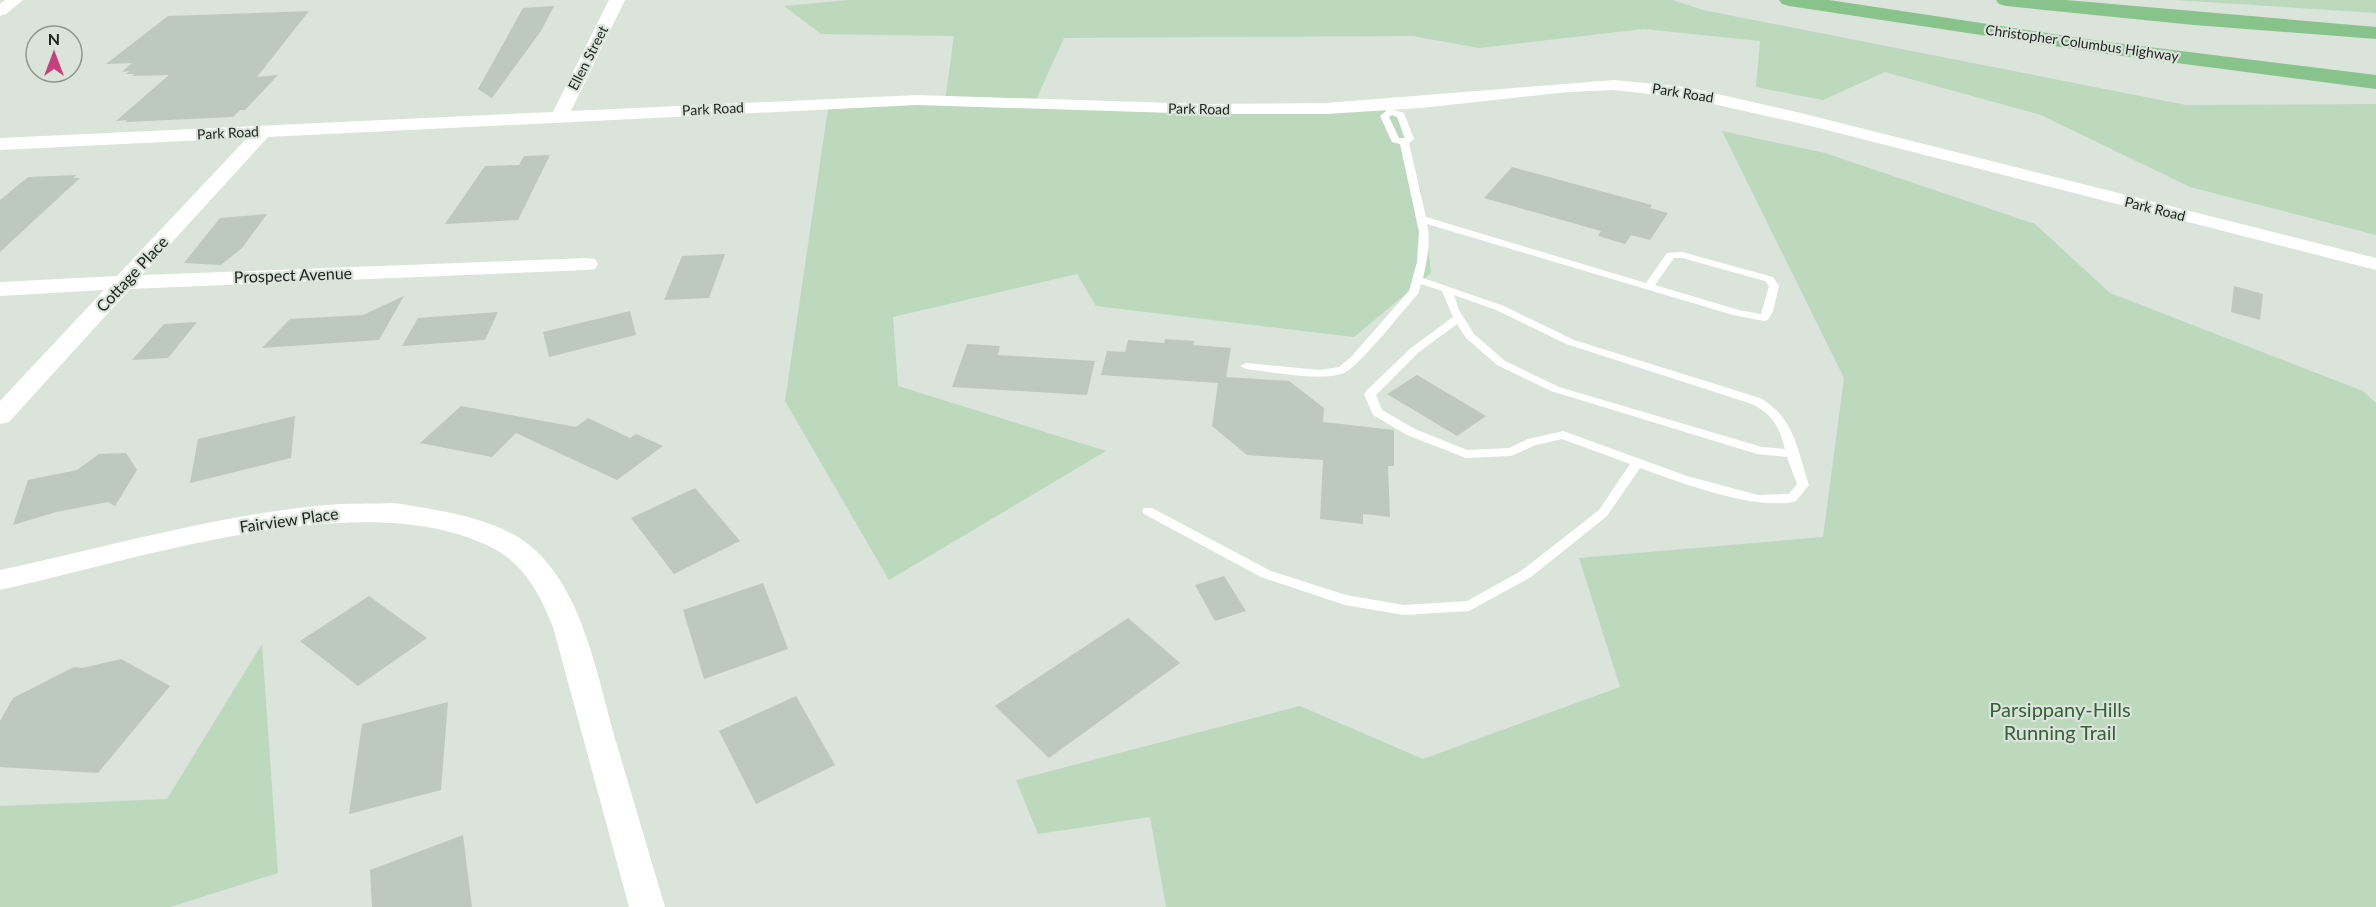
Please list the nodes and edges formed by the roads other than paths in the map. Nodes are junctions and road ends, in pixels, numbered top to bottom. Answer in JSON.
{"nodes":[{"id":1,"x":15,"y":0,"type":"edge"},
{"id":2,"x":26,"y":0,"type":"edge"},
{"id":3,"x":617,"y":0,"type":"edge"},
{"id":4,"x":1789,"y":0,"type":"edge"},
{"id":5,"x":2006,"y":0,"type":"edge"},
{"id":6,"x":0,"y":11,"type":"edge"},
{"id":7,"x":2376,"y":33,"type":"edge"},
{"id":8,"x":2376,"y":82,"type":"edge"},
{"id":9,"x":1389,"y":109,"type":"junction"},
{"id":10,"x":560,"y":116,"type":"junction"},
{"id":11,"x":263,"y":131,"type":"junction"},
{"id":12,"x":1404,"y":142,"type":"junction"},
{"id":13,"x":0,"y":144,"type":"edge"},
{"id":14,"x":1421,"y":219,"type":"junction"},
{"id":15,"x":586,"y":264,"type":"dead end"},
{"id":16,"x":2376,"y":264,"type":"edge"},
{"id":17,"x":1417,"y":279,"type":"junction"},
{"id":18,"x":124,"y":282,"type":"junction"},
{"id":19,"x":1649,"y":286,"type":"junction"},
{"id":20,"x":0,"y":289,"type":"edge"},
{"id":21,"x":1446,"y":289,"type":"junction"},
{"id":22,"x":1458,"y":318,"type":"junction"},
{"id":23,"x":1246,"y":366,"type":"dead end"},
{"id":24,"x":0,"y":416,"type":"edge"},
{"id":25,"x":1791,"y":450,"type":"junction"},
{"id":26,"x":1638,"y":462,"type":"junction"},
{"id":27,"x":1148,"y":512,"type":"dead end"},
{"id":28,"x":0,"y":580,"type":"edge"},
{"id":29,"x":647,"y":907,"type":"edge"}],
"edges":[{"from":1,"to":2,"type":"street"},
{"from":1,"to":6,"type":"street"},
{"from":3,"to":10,"type":"street","name":"Ellen Street"},
{"from":4,"to":8,"type":"highway","name":"Christopher Columbus Highway"},
{"from":5,"to":7,"type":"highway","name":"Christopher Columbus Highway"},
{"from":9,"to":10,"type":"street","name":"Park Road"},
{"from":9,"to":12,"type":"lane"},
{"from":9,"to":12,"type":"lane"},
{"from":9,"to":16,"type":"street","name":"Park Road"},
{"from":10,"to":11,"type":"street","name":"Park Road"},
{"from":11,"to":13,"type":"street","name":"Park Road"},
{"from":11,"to":18,"type":"street","name":"Cottage Place"},
{"from":12,"to":14,"type":"lane"},
{"from":14,"to":17,"type":"lane"},
{"from":14,"to":19,"type":"lane"},
{"from":15,"to":18,"type":"street","name":"Prospect Avenue"},
{"from":17,"to":21,"type":"lane"},
{"from":17,"to":23,"type":"lane"},
{"from":18,"to":20,"type":"street","name":"Prospect Avenue"},
{"from":18,"to":24,"type":"street","name":"Cottage Place"},
{"from":19,"to":19,"type":"lane"},
{"from":21,"to":22,"type":"lane"},
{"from":21,"to":25,"type":"lane"},
{"from":22,"to":25,"type":"lane"},
{"from":22,"to":26,"type":"lane"},
{"from":25,"to":26,"type":"lane"},
{"from":26,"to":27,"type":"lane"},
{"from":28,"to":29,"type":"street","name":"Fairview Place"}]}
